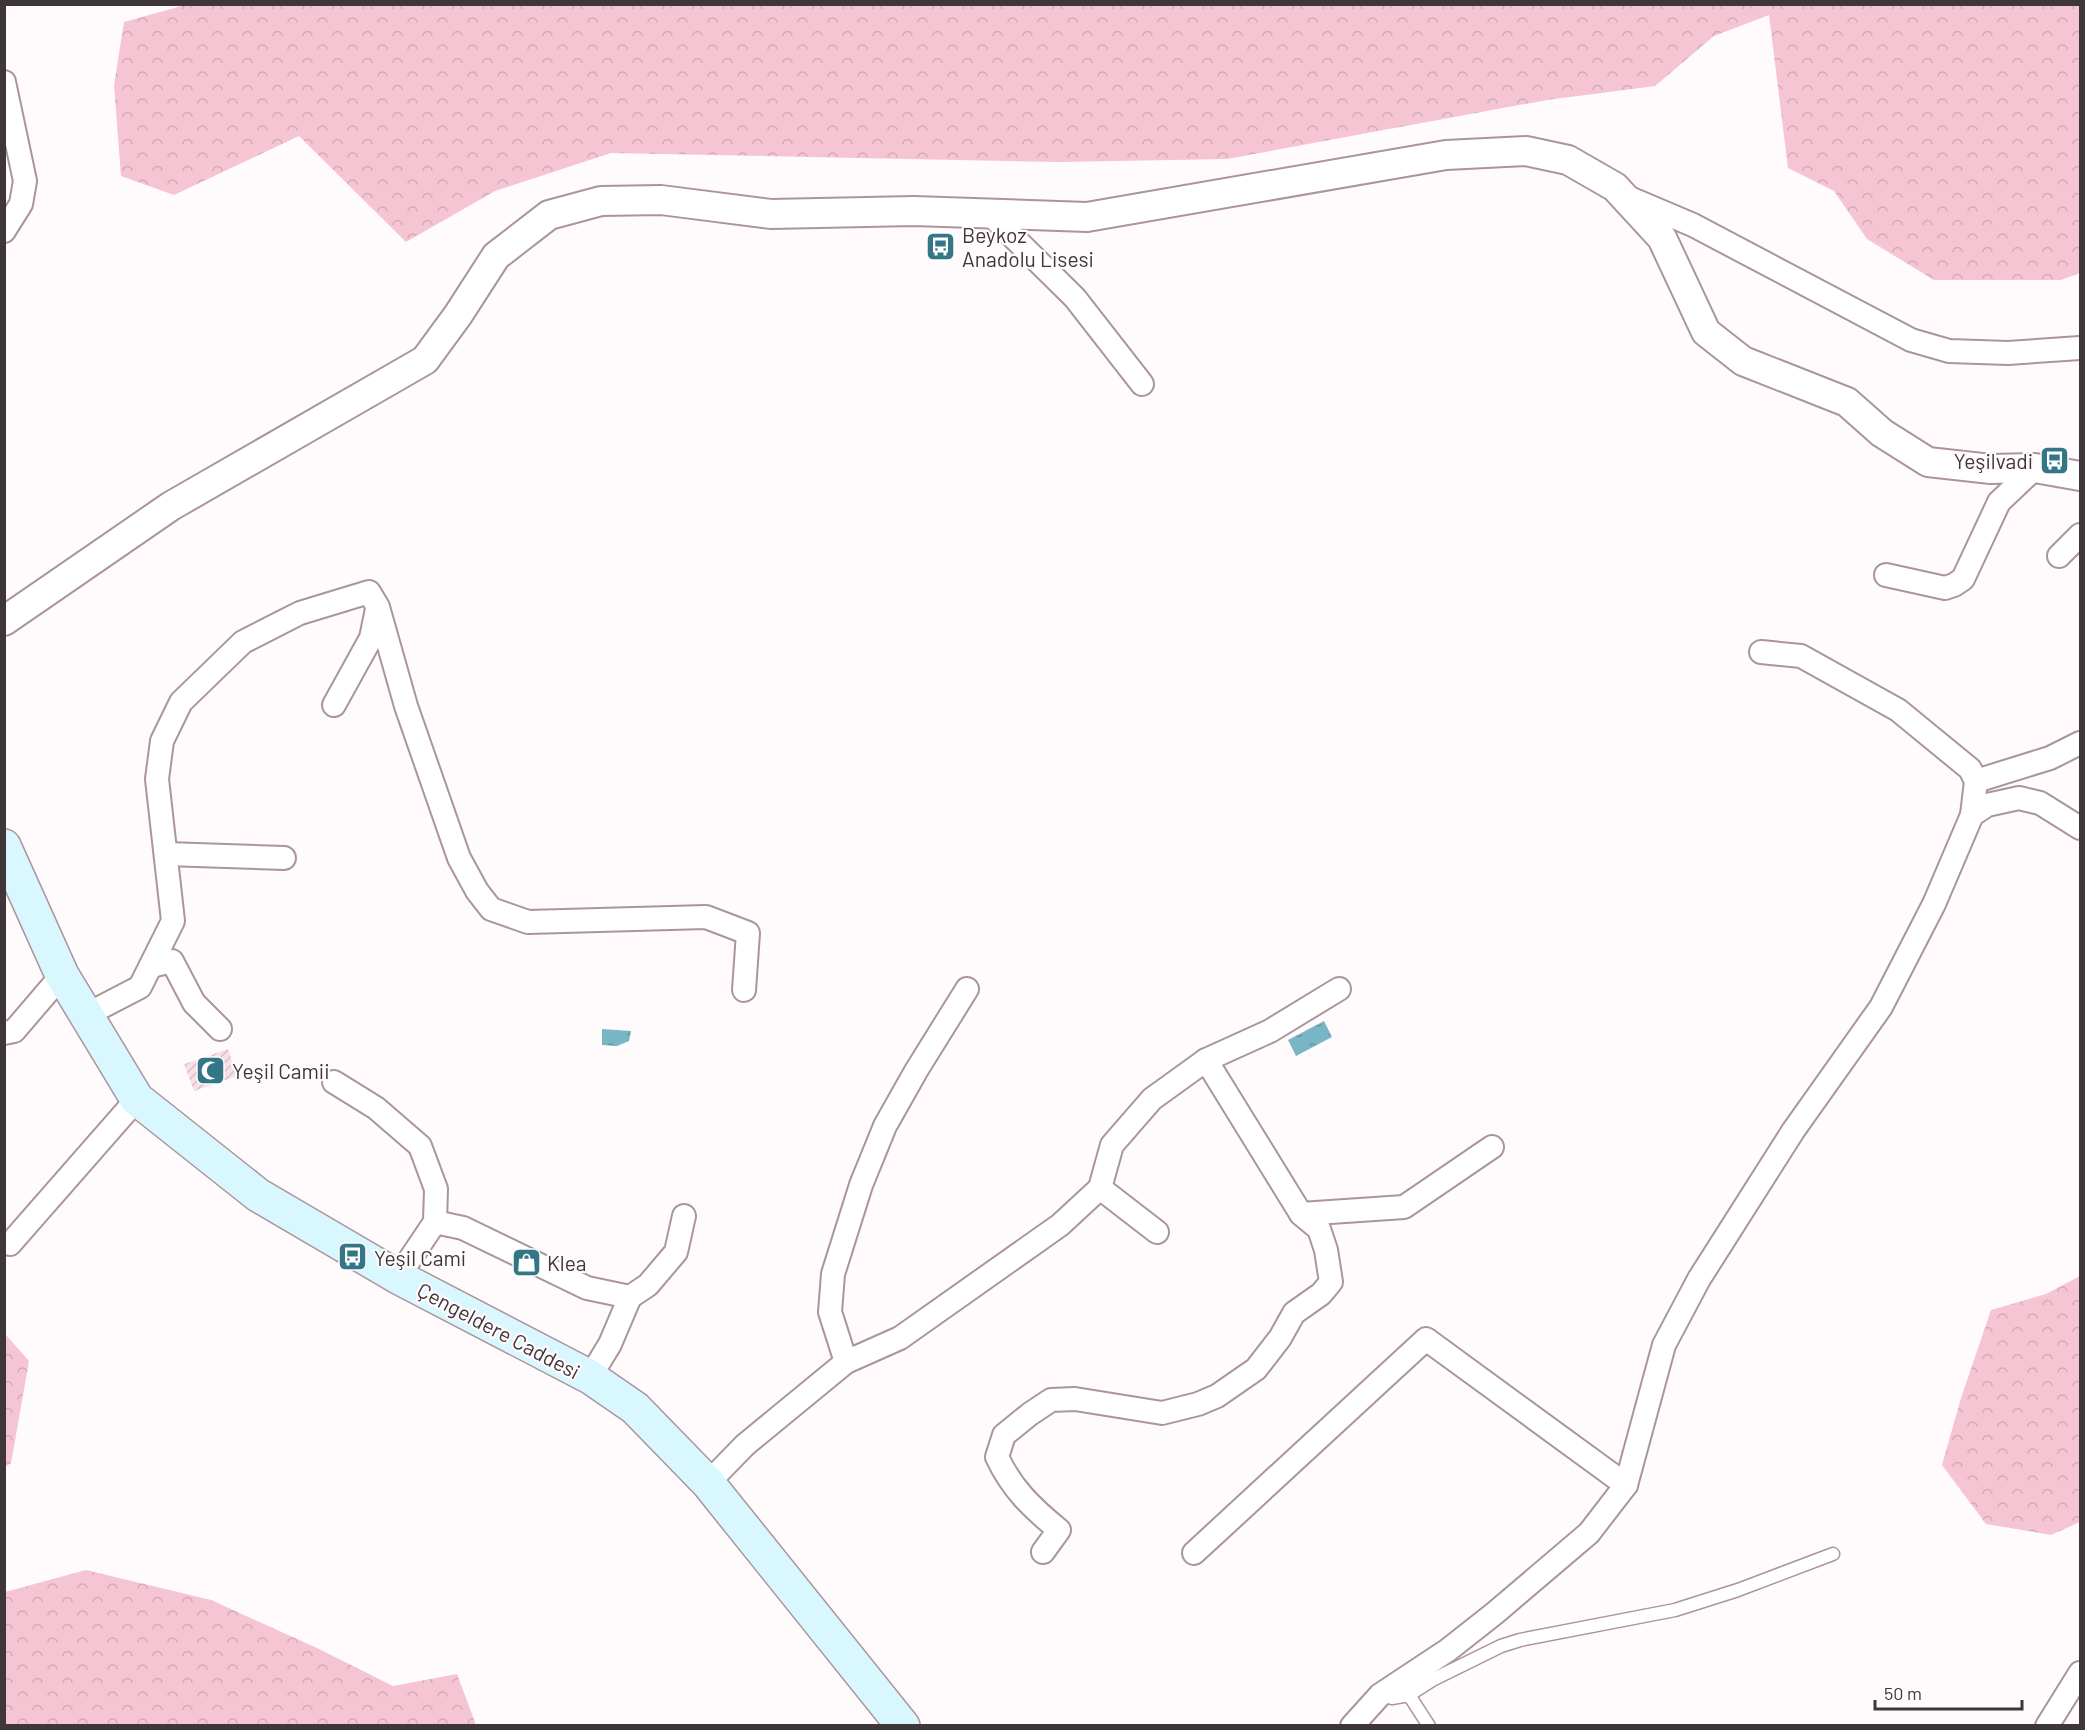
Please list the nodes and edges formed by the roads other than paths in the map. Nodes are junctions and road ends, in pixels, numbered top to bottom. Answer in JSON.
{"nodes":[{"id":1,"x":4,"y":82,"type":"edge"},
{"id":2,"x":1623,"y":196,"type":"junction"},
{"id":3,"x":990,"y":213,"type":"junction"},
{"id":4,"x":4,"y":231,"type":"edge"},
{"id":5,"x":2080,"y":348,"type":"edge"},
{"id":6,"x":1142,"y":384,"type":"dead end"},
{"id":7,"x":2035,"y":468,"type":"junction"},
{"id":8,"x":2080,"y":476,"type":"edge"},
{"id":9,"x":2080,"y":535,"type":"edge"},
{"id":10,"x":2059,"y":556,"type":"dead end"},
{"id":11,"x":1886,"y":575,"type":"dead end"},
{"id":12,"x":378,"y":607,"type":"junction"},
{"id":13,"x":4,"y":621,"type":"edge"},
{"id":14,"x":1761,"y":652,"type":"dead end"},
{"id":15,"x":334,"y":705,"type":"dead end"},
{"id":16,"x":2080,"y":743,"type":"edge"},
{"id":17,"x":1976,"y":781,"type":"junction"},
{"id":18,"x":1972,"y":815,"type":"junction"},
{"id":19,"x":2080,"y":828,"type":"edge"},
{"id":20,"x":4,"y":846,"type":"edge"},
{"id":21,"x":166,"y":854,"type":"junction"},
{"id":22,"x":284,"y":858,"type":"dead end"},
{"id":23,"x":151,"y":966,"type":"junction"},
{"id":24,"x":62,"y":975,"type":"junction"},
{"id":25,"x":1339,"y":988,"type":"dead end"},
{"id":26,"x":967,"y":989,"type":"dead end"},
{"id":27,"x":744,"y":990,"type":"dead end"},
{"id":28,"x":86,"y":1015,"type":"junction"},
{"id":29,"x":220,"y":1029,"type":"dead end"},
{"id":30,"x":4,"y":1033,"type":"edge"},
{"id":31,"x":1206,"y":1060,"type":"junction"},
{"id":32,"x":334,"y":1082,"type":"dead end"},
{"id":33,"x":137,"y":1099,"type":"junction"},
{"id":34,"x":1492,"y":1148,"type":"dead end"},
{"id":35,"x":1100,"y":1188,"type":"junction"},
{"id":36,"x":1301,"y":1214,"type":"junction"},
{"id":37,"x":684,"y":1216,"type":"dead end"},
{"id":38,"x":435,"y":1222,"type":"junction"},
{"id":39,"x":1157,"y":1232,"type":"dead end"},
{"id":40,"x":10,"y":1244,"type":"dead end"},
{"id":41,"x":398,"y":1277,"type":"junction"},
{"id":42,"x":630,"y":1297,"type":"junction"},
{"id":43,"x":846,"y":1362,"type":"junction"},
{"id":44,"x":590,"y":1377,"type":"junction"},
{"id":45,"x":708,"y":1483,"type":"junction"},
{"id":46,"x":1626,"y":1485,"type":"junction"},
{"id":47,"x":1043,"y":1552,"type":"dead end"},
{"id":48,"x":1194,"y":1553,"type":"dead end"},
{"id":49,"x":1833,"y":1554,"type":"dead end"},
{"id":50,"x":2080,"y":1672,"type":"edge"},
{"id":51,"x":1380,"y":1695,"type":"junction"},
{"id":52,"x":1409,"y":1695,"type":"junction"},
{"id":53,"x":903,"y":1725,"type":"edge"},
{"id":54,"x":1352,"y":1725,"type":"edge"},
{"id":55,"x":1429,"y":1725,"type":"edge"},
{"id":56,"x":2047,"y":1725,"type":"edge"}],
"edges":[{"from":1,"to":4,"type":"street"},
{"from":2,"to":3,"type":"street"},
{"from":2,"to":5,"type":"street"},
{"from":2,"to":7,"type":"street"},
{"from":3,"to":6,"type":"street"},
{"from":3,"to":13,"type":"street"},
{"from":7,"to":8,"type":"street"},
{"from":7,"to":11,"type":"street"},
{"from":9,"to":10,"type":"street"},
{"from":12,"to":15,"type":"street"},
{"from":12,"to":21,"type":"street"},
{"from":12,"to":27,"type":"street"},
{"from":14,"to":17,"type":"street"},
{"from":16,"to":17,"type":"street"},
{"from":17,"to":18,"type":"street"},
{"from":18,"to":19,"type":"street"},
{"from":18,"to":46,"type":"street"},
{"from":20,"to":24,"type":"main road","name":"Çengeldere Caddesi"},
{"from":21,"to":22,"type":"street"},
{"from":21,"to":23,"type":"street"},
{"from":23,"to":28,"type":"street"},
{"from":23,"to":29,"type":"street"},
{"from":24,"to":28,"type":"main road","name":"Çengeldere Caddesi"},
{"from":24,"to":30,"type":"street"},
{"from":25,"to":31,"type":"street"},
{"from":26,"to":43,"type":"street"},
{"from":28,"to":33,"type":"main road","name":"Çengeldere Caddesi"},
{"from":31,"to":35,"type":"street"},
{"from":31,"to":36,"type":"street"},
{"from":32,"to":38,"type":"street"},
{"from":33,"to":40,"type":"street"},
{"from":33,"to":41,"type":"main road","name":"Çengeldere Caddesi"},
{"from":34,"to":36,"type":"street"},
{"from":35,"to":39,"type":"street"},
{"from":35,"to":43,"type":"street"},
{"from":36,"to":47,"type":"street"},
{"from":37,"to":42,"type":"street"},
{"from":38,"to":41,"type":"street"},
{"from":38,"to":42,"type":"street"},
{"from":41,"to":44,"type":"main road","name":"Çengeldere Caddesi"},
{"from":42,"to":44,"type":"street"},
{"from":43,"to":45,"type":"street"},
{"from":44,"to":45,"type":"main road","name":"Çengeldere Caddesi"},
{"from":45,"to":53,"type":"main road","name":"Çengeldere Caddesi"},
{"from":46,"to":48,"type":"street"},
{"from":46,"to":51,"type":"street"},
{"from":49,"to":52,"type":"lane"},
{"from":50,"to":56,"type":"street"},
{"from":51,"to":52,"type":"lane"},
{"from":51,"to":54,"type":"street"},
{"from":52,"to":55,"type":"lane"}]}
